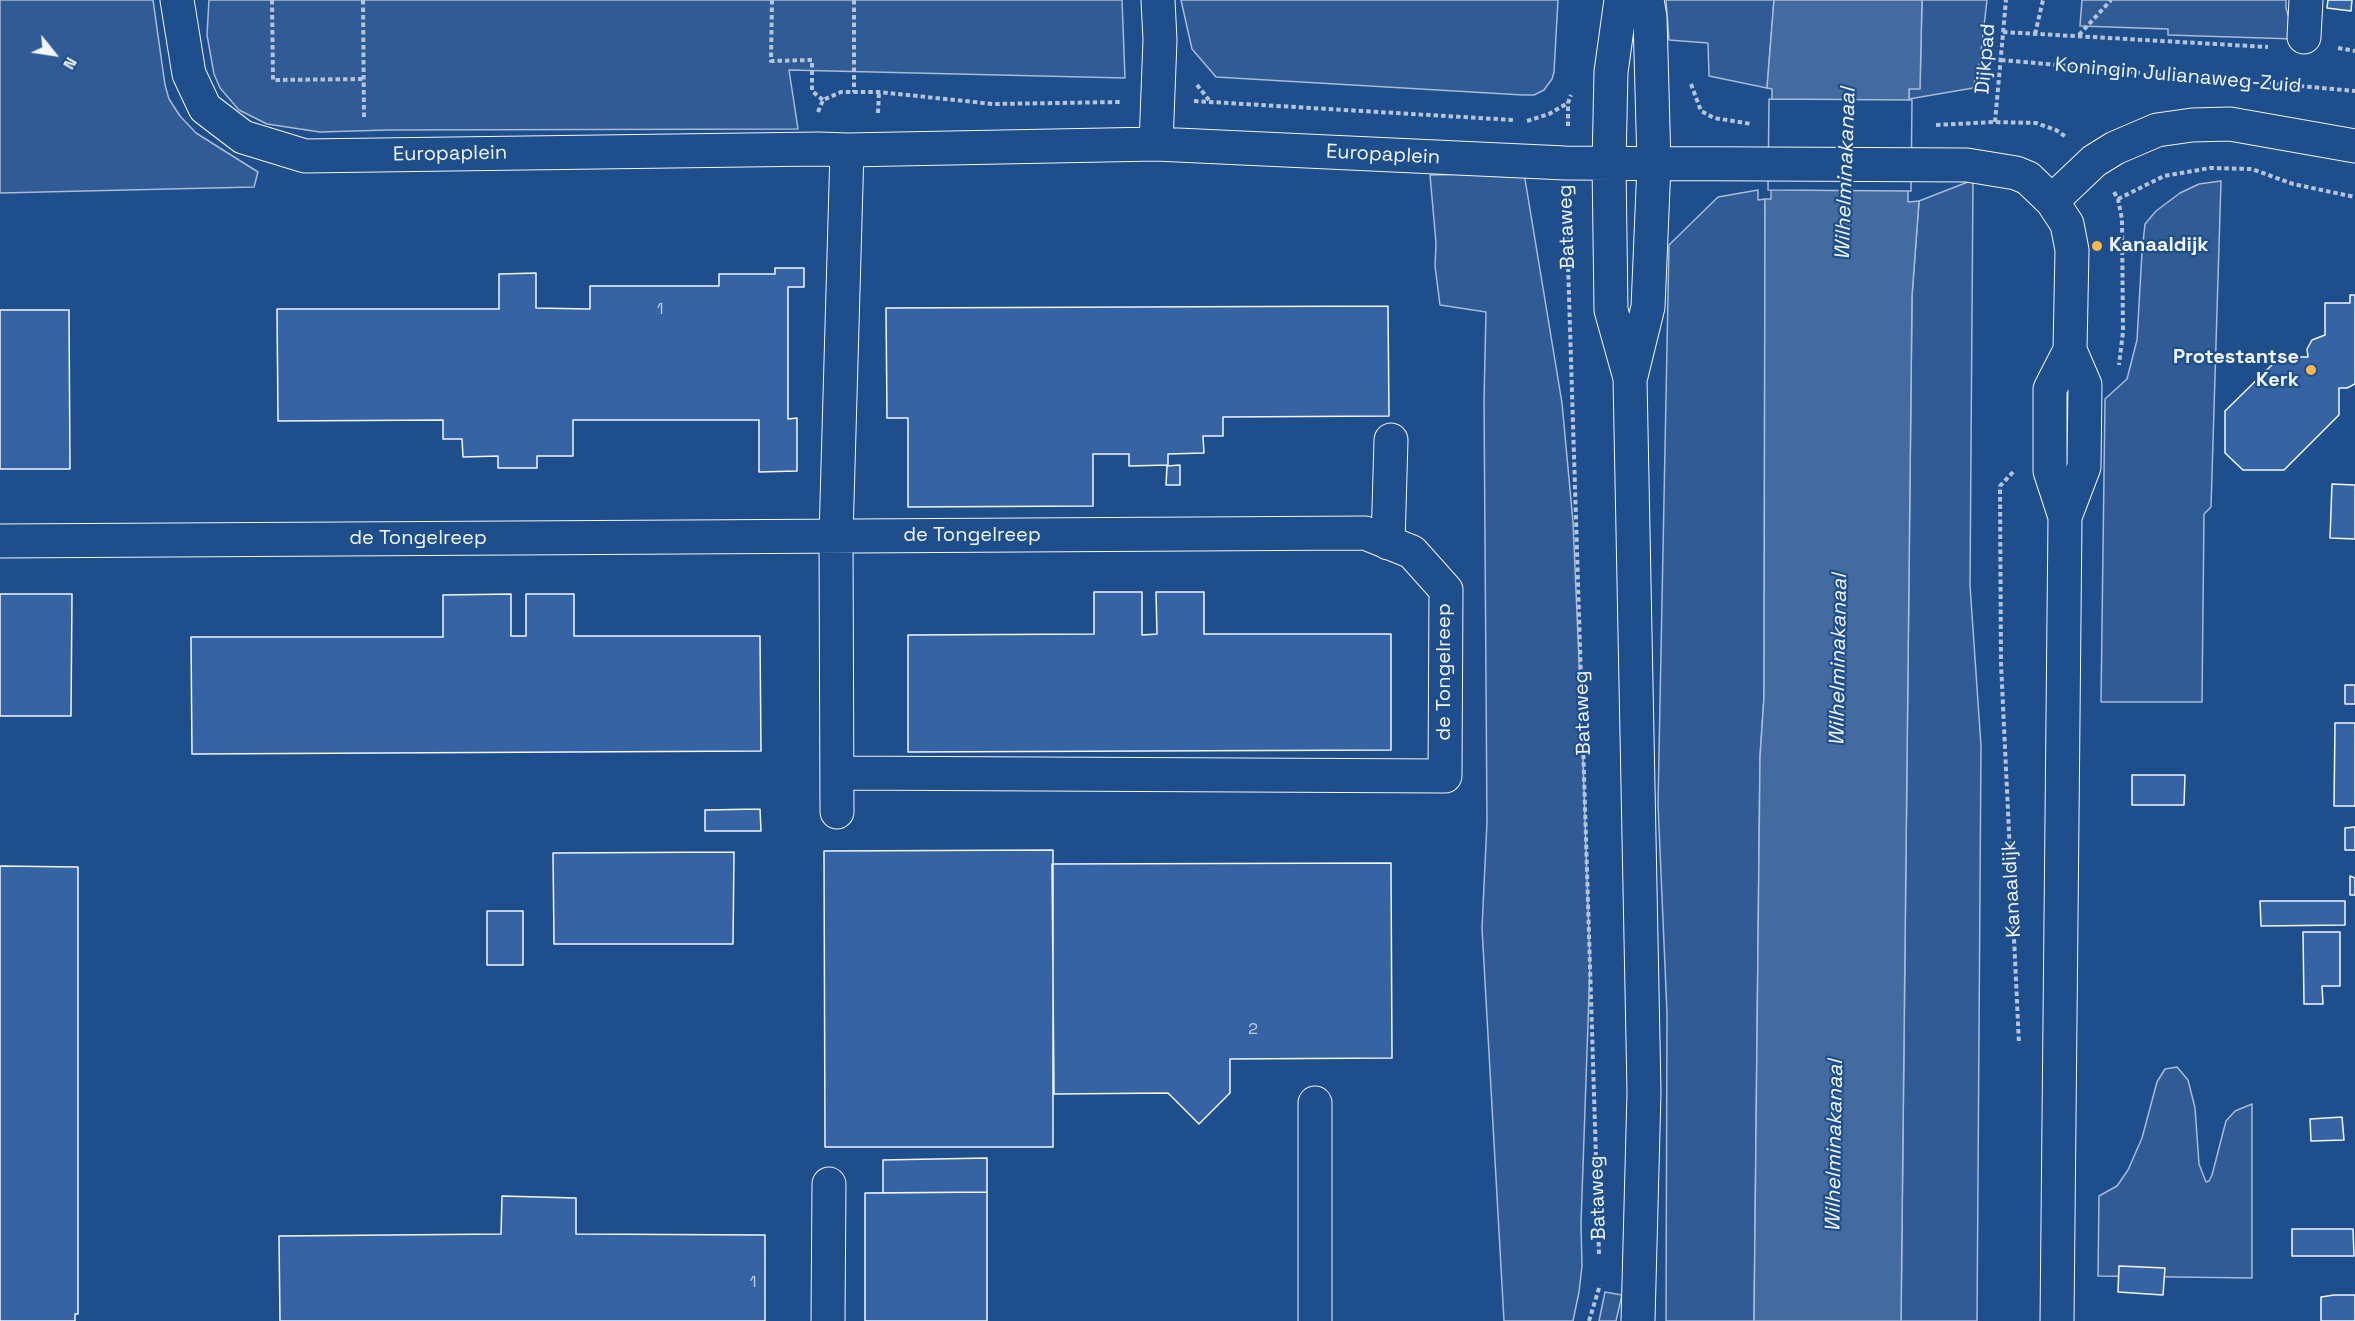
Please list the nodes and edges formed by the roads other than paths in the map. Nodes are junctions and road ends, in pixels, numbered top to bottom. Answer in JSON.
{"nodes":[{"id":1,"x":177,"y":0,"type":"edge"},
{"id":2,"x":1158,"y":0,"type":"edge"},
{"id":3,"x":1621,"y":0,"type":"edge"},
{"id":4,"x":1647,"y":0,"type":"edge"},
{"id":5,"x":2306,"y":0,"type":"edge"},
{"id":6,"x":2304,"y":37,"type":"road end"},
{"id":7,"x":1156,"y":144,"type":"junction"},
{"id":8,"x":2355,"y":146,"type":"edge"},
{"id":9,"x":833,"y":149,"type":"junction"},
{"id":10,"x":1610,"y":164,"type":"junction"},
{"id":11,"x":1654,"y":164,"type":"junction"},
{"id":12,"x":2052,"y":201,"type":"junction"},
{"id":13,"x":1630,"y":378,"type":"junction"},
{"id":14,"x":1391,"y":440,"type":"dead end"},
{"id":15,"x":836,"y":537,"type":"junction"},
{"id":16,"x":0,"y":541,"type":"edge"},
{"id":17,"x":1388,"y":543,"type":"junction"},
{"id":18,"x":837,"y":773,"type":"junction"},
{"id":19,"x":837,"y":812,"type":"dead end"},
{"id":20,"x":1315,"y":1103,"type":"dead end"},
{"id":21,"x":830,"y":1184,"type":"dead end"},
{"id":22,"x":828,"y":1321,"type":"edge"},
{"id":23,"x":1315,"y":1321,"type":"edge"},
{"id":24,"x":1638,"y":1321,"type":"edge"},
{"id":25,"x":2057,"y":1321,"type":"edge"}],
"edges":[{"from":1,"to":9,"type":"street","name":"Europaplein"},
{"from":2,"to":7,"type":"street"},
{"from":3,"to":10,"type":"street"},
{"from":4,"to":11,"type":"street"},
{"from":5,"to":6,"type":"street"},
{"from":7,"to":9,"type":"street","name":"Europaplein"},
{"from":7,"to":10,"type":"street","name":"Europaplein"},
{"from":8,"to":12,"type":"street"},
{"from":9,"to":15,"type":"street"},
{"from":10,"to":11,"type":"street"},
{"from":10,"to":13,"type":"street"},
{"from":11,"to":12,"type":"street"},
{"from":11,"to":13,"type":"street"},
{"from":12,"to":25,"type":"street"},
{"from":13,"to":24,"type":"street"},
{"from":14,"to":17,"type":"street"},
{"from":15,"to":16,"type":"street","name":"de Tongelreep"},
{"from":15,"to":17,"type":"street","name":"de Tongelreep"},
{"from":15,"to":18,"type":"street"},
{"from":17,"to":18,"type":"street","name":"de Tongelreep"},
{"from":18,"to":19,"type":"street"},
{"from":20,"to":23,"type":"street"},
{"from":21,"to":22,"type":"street"}]}
